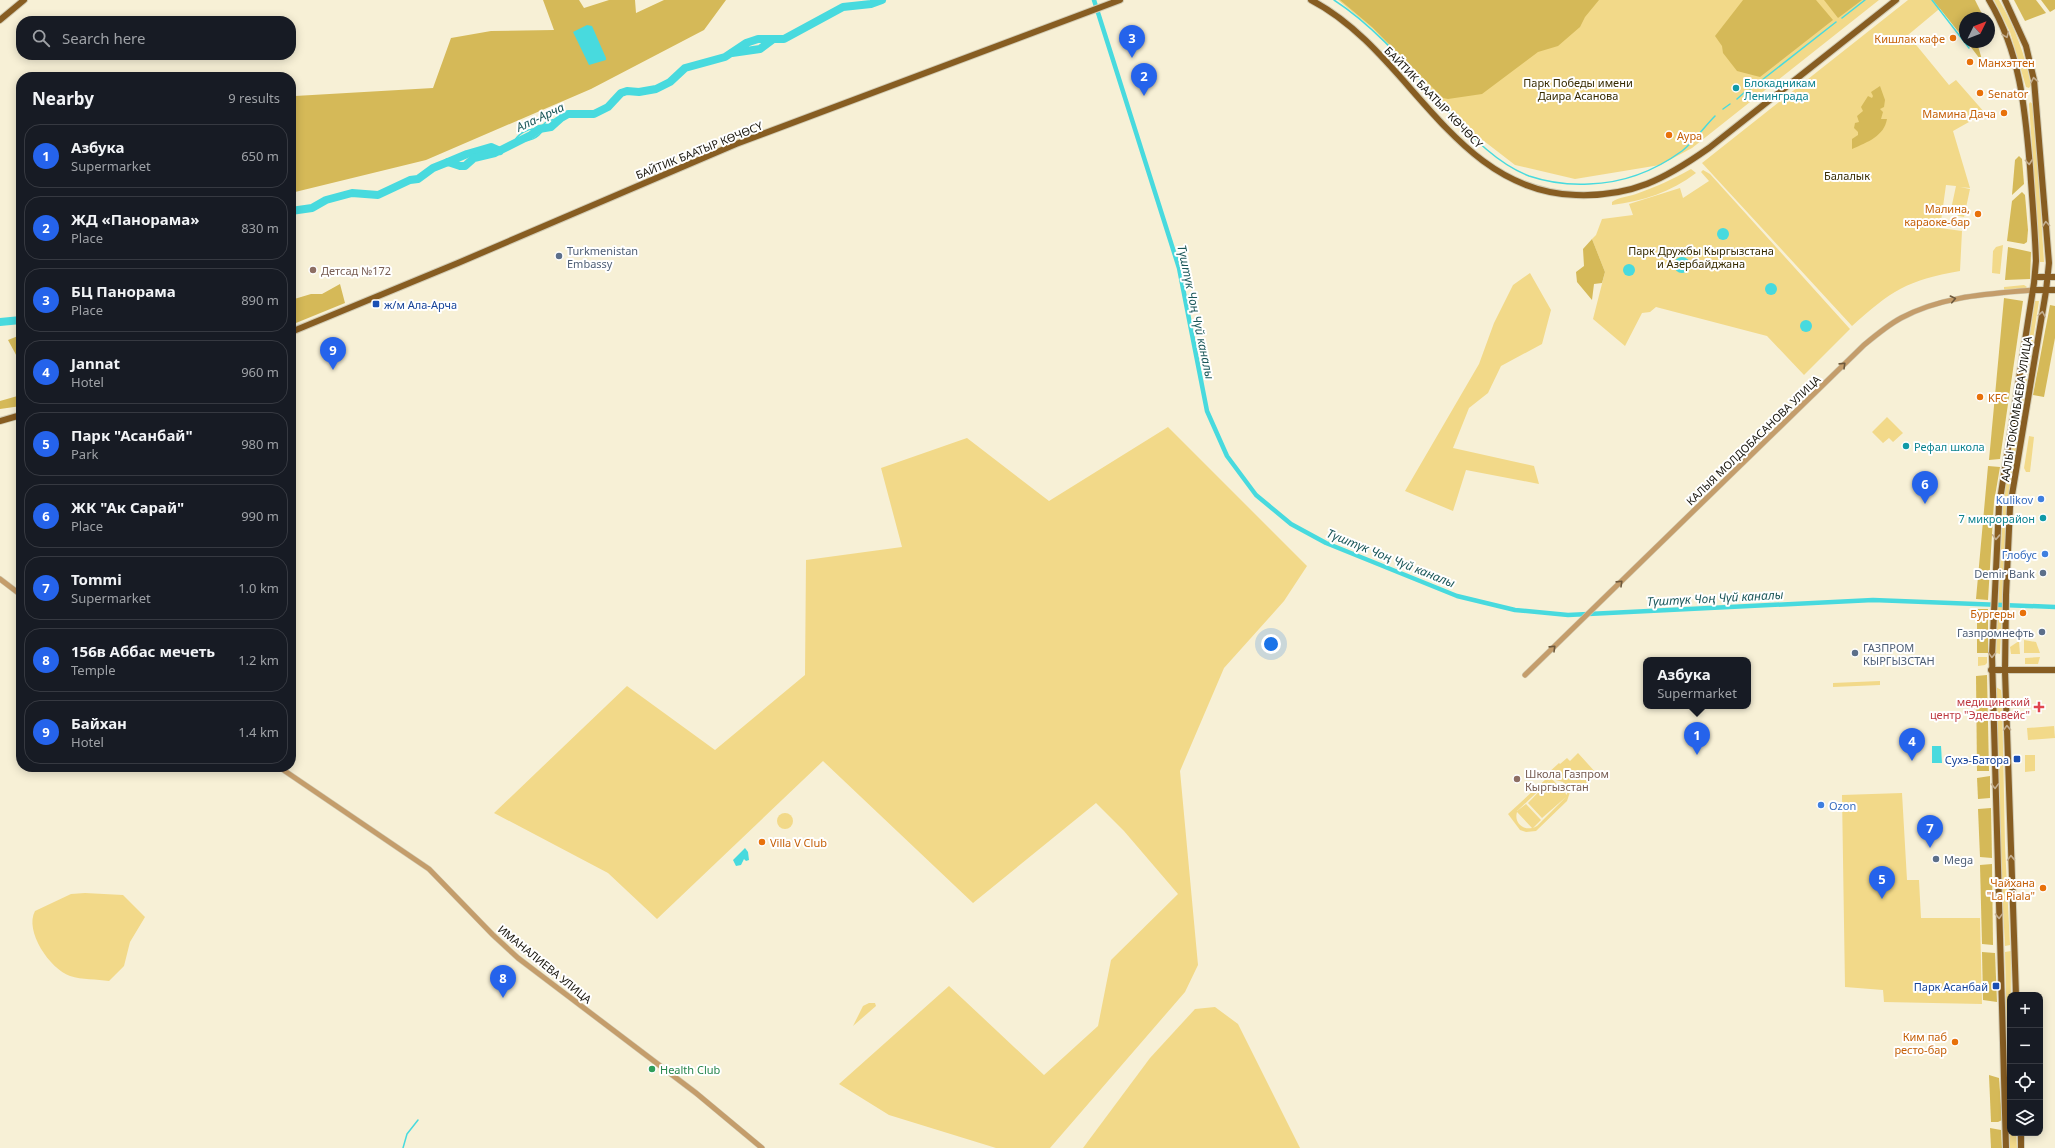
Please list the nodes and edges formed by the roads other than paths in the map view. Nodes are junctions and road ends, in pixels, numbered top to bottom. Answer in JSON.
{"nodes":[{"id":1,"x":24,"y":0,"type":"edge"},
{"id":2,"x":1120,"y":0,"type":"edge"},
{"id":3,"x":1311,"y":0,"type":"edge"},
{"id":4,"x":1896,"y":0,"type":"edge"},
{"id":5,"x":1989,"y":0,"type":"edge"},
{"id":6,"x":2005,"y":0,"type":"edge"},
{"id":7,"x":0,"y":20,"type":"edge"},
{"id":8,"x":2037,"y":95,"type":"junction"},
{"id":9,"x":2023,"y":96,"type":"junction"},
{"id":10,"x":2035,"y":277,"type":"junction"},
{"id":11,"x":2048,"y":277,"type":"junction"},
{"id":12,"x":2055,"y":277,"type":"edge"},
{"id":13,"x":2033,"y":290,"type":"junction"},
{"id":14,"x":2055,"y":290,"type":"edge"},
{"id":15,"x":2046,"y":291,"type":"junction"},
{"id":16,"x":296,"y":330,"type":"edge"},
{"id":17,"x":16,"y":416,"type":"edge"},
{"id":18,"x":0,"y":421,"type":"edge"},
{"id":19,"x":0,"y":579,"type":"edge"},
{"id":20,"x":16,"y":591,"type":"edge"},
{"id":21,"x":1991,"y":670,"type":"junction"},
{"id":22,"x":2055,"y":670,"type":"edge"},
{"id":23,"x":2005,"y":671,"type":"junction"},
{"id":24,"x":1525,"y":675,"type":"dead end"},
{"id":25,"x":286,"y":772,"type":"edge"},
{"id":26,"x":2016,"y":992,"type":"edge"},
{"id":27,"x":2021,"y":1136,"type":"edge"},
{"id":28,"x":762,"y":1148,"type":"edge"},
{"id":29,"x":2006,"y":1148,"type":"edge"},
{"id":30,"x":2021,"y":1148,"type":"edge"}],
"edges":[{"from":1,"to":7,"type":"main road"},
{"from":2,"to":16,"type":"main road","name":"БАЙТИК БААТЫР КӨЧӨСҮ"},
{"from":3,"to":4,"type":"main road","name":"БАЙТИК БААТЫР КӨЧӨСҮ"},
{"from":5,"to":9,"type":"main road","name":"ААЛЫ ТОКОМБАЕВА УЛИЦА","one_way":true},
{"from":8,"to":6,"type":"main road","name":"ААЛЫ ТОКОМБАЕВА УЛИЦА","one_way":true},
{"from":8,"to":9,"type":"main road"},
{"from":11,"to":8,"type":"main road","name":"ААЛЫ ТОКОМБАЕВА УЛИЦА","one_way":true},
{"from":9,"to":10,"type":"main road","name":"ААЛЫ ТОКОМБАЕВА УЛИЦА","one_way":true},
{"from":10,"to":11,"type":"main road"},
{"from":10,"to":13,"type":"main road","name":"ААЛЫ ТОКОМБАЕВА УЛИЦА"},
{"from":11,"to":12,"type":"main road"},
{"from":11,"to":15,"type":"main road","name":"ААЛЫ ТОКОМБАЕВА УЛИЦА"},
{"from":13,"to":15,"type":"main road"},
{"from":13,"to":21,"type":"main road","name":"ААЛЫ ТОКОМБАЕВА УЛИЦА","one_way":true},
{"from":24,"to":13,"type":"street","name":"КАЛЫЯ МОЛДОБАСАНОВА УЛИЦА","one_way":true},
{"from":14,"to":15,"type":"main road"},
{"from":23,"to":15,"type":"main road","name":"ААЛЫ ТОКОМБАЕВА УЛИЦА","one_way":true},
{"from":17,"to":18,"type":"main road"},
{"from":19,"to":20,"type":"street"},
{"from":21,"to":23,"type":"main road"},
{"from":21,"to":29,"type":"main road","name":"ААЛЫ ТОКОМБАЕВА УЛИЦА","one_way":true},
{"from":22,"to":23,"type":"main road"},
{"from":26,"to":23,"type":"main road","name":"ААЛЫ ТОКОМБАЕВА УЛИЦА","one_way":true},
{"from":25,"to":28,"type":"street","name":"ИМАНАЛИЕВА УЛИЦА"},
{"from":27,"to":30,"type":"main road"}]}
